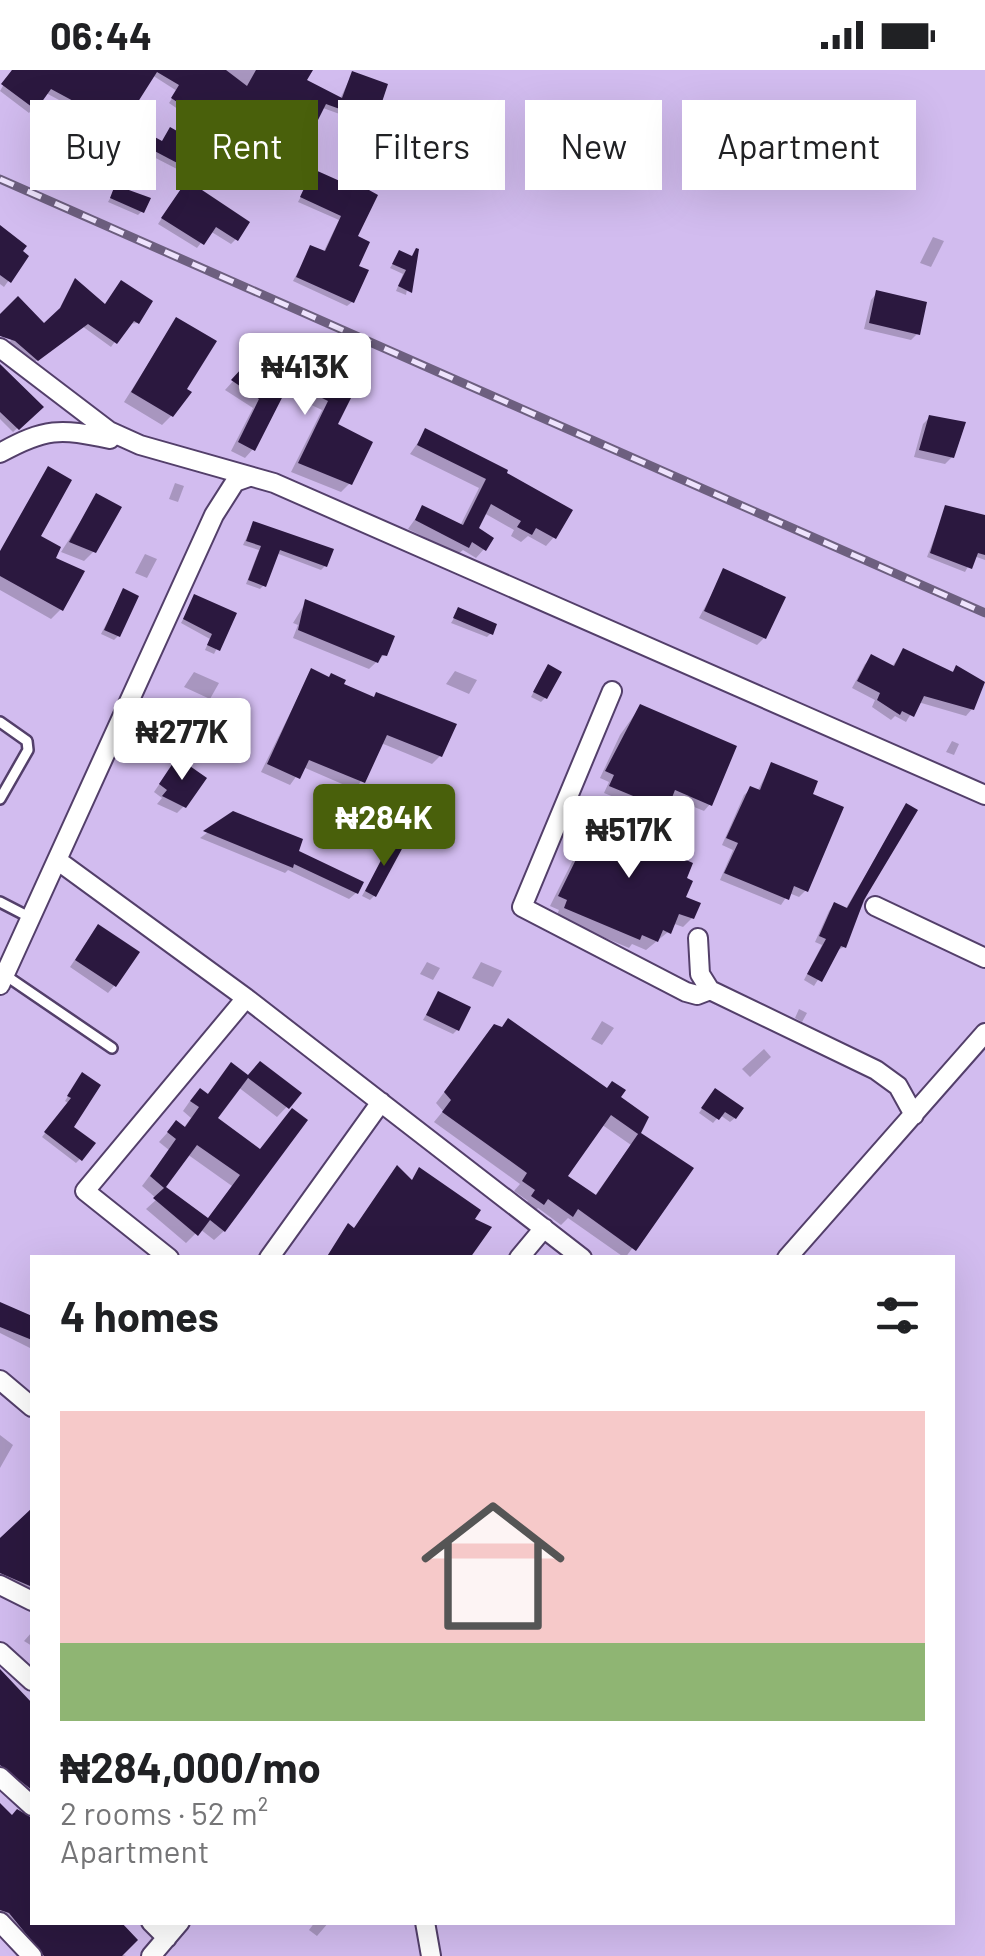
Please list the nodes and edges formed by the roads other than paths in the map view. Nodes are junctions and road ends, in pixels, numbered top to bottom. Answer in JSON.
{"nodes":[{"id":1,"x":0,"y":348,"type":"edge"},
{"id":2,"x":140,"y":446,"type":"junction"},
{"id":3,"x":0,"y":453,"type":"edge"},
{"id":4,"x":248,"y":477,"type":"junction"},
{"id":5,"x":612,"y":691,"type":"dead end"},
{"id":6,"x":0,"y":722,"type":"edge"},
{"id":7,"x":985,"y":796,"type":"edge"},
{"id":8,"x":0,"y":799,"type":"edge"},
{"id":9,"x":57,"y":860,"type":"junction"},
{"id":10,"x":0,"y":902,"type":"edge"},
{"id":11,"x":875,"y":906,"type":"dead end"},
{"id":12,"x":30,"y":918,"type":"junction"},
{"id":13,"x":698,"y":938,"type":"dead end"},
{"id":14,"x":985,"y":958,"type":"edge"},
{"id":15,"x":2,"y":980,"type":"edge"},
{"id":16,"x":710,"y":990,"type":"junction"},
{"id":17,"x":246,"y":998,"type":"junction"},
{"id":18,"x":985,"y":1033,"type":"edge"},
{"id":19,"x":112,"y":1048,"type":"dead end"},
{"id":20,"x":381,"y":1102,"type":"junction"},
{"id":21,"x":914,"y":1116,"type":"junction"},
{"id":22,"x":544,"y":1228,"type":"junction"},
{"id":23,"x":165,"y":1255,"type":"edge"},
{"id":24,"x":271,"y":1255,"type":"edge"},
{"id":25,"x":522,"y":1255,"type":"edge"},
{"id":26,"x":578,"y":1255,"type":"edge"},
{"id":27,"x":790,"y":1255,"type":"edge"},
{"id":28,"x":0,"y":1380,"type":"edge"},
{"id":29,"x":30,"y":1406,"type":"edge"},
{"id":30,"x":0,"y":1585,"type":"edge"},
{"id":31,"x":30,"y":1599,"type":"edge"},
{"id":32,"x":0,"y":1652,"type":"edge"},
{"id":33,"x":30,"y":1679,"type":"edge"},
{"id":34,"x":0,"y":1777,"type":"edge"},
{"id":35,"x":30,"y":1804,"type":"edge"},
{"id":36,"x":0,"y":1922,"type":"edge"},
{"id":37,"x":155,"y":1925,"type":"edge"},
{"id":38,"x":178,"y":1925,"type":"edge"},
{"id":39,"x":425,"y":1925,"type":"edge"},
{"id":40,"x":167,"y":1938,"type":"junction"},
{"id":41,"x":32,"y":1956,"type":"edge"},
{"id":42,"x":151,"y":1956,"type":"edge"},
{"id":43,"x":431,"y":1956,"type":"edge"}],
"edges":[{"from":1,"to":2,"type":"street"},
{"from":2,"to":3,"type":"street"},
{"from":2,"to":4,"type":"street"},
{"from":4,"to":7,"type":"street"},
{"from":4,"to":9,"type":"street"},
{"from":5,"to":16,"type":"street"},
{"from":6,"to":8,"type":"lane"},
{"from":9,"to":12,"type":"street"},
{"from":9,"to":17,"type":"street"},
{"from":10,"to":12,"type":"lane"},
{"from":11,"to":14,"type":"street"},
{"from":12,"to":15,"type":"street"},
{"from":13,"to":16,"type":"street"},
{"from":15,"to":19,"type":"lane"},
{"from":16,"to":21,"type":"street"},
{"from":17,"to":20,"type":"street"},
{"from":17,"to":23,"type":"street"},
{"from":18,"to":21,"type":"street"},
{"from":20,"to":22,"type":"street"},
{"from":20,"to":24,"type":"street"},
{"from":21,"to":27,"type":"street"},
{"from":22,"to":25,"type":"street"},
{"from":22,"to":26,"type":"street"},
{"from":28,"to":29,"type":"street"},
{"from":30,"to":31,"type":"street"},
{"from":32,"to":33,"type":"street"},
{"from":34,"to":35,"type":"street"},
{"from":36,"to":41,"type":"street"},
{"from":37,"to":40,"type":"street"},
{"from":38,"to":40,"type":"street"},
{"from":39,"to":43,"type":"street"},
{"from":40,"to":42,"type":"street"}]}
